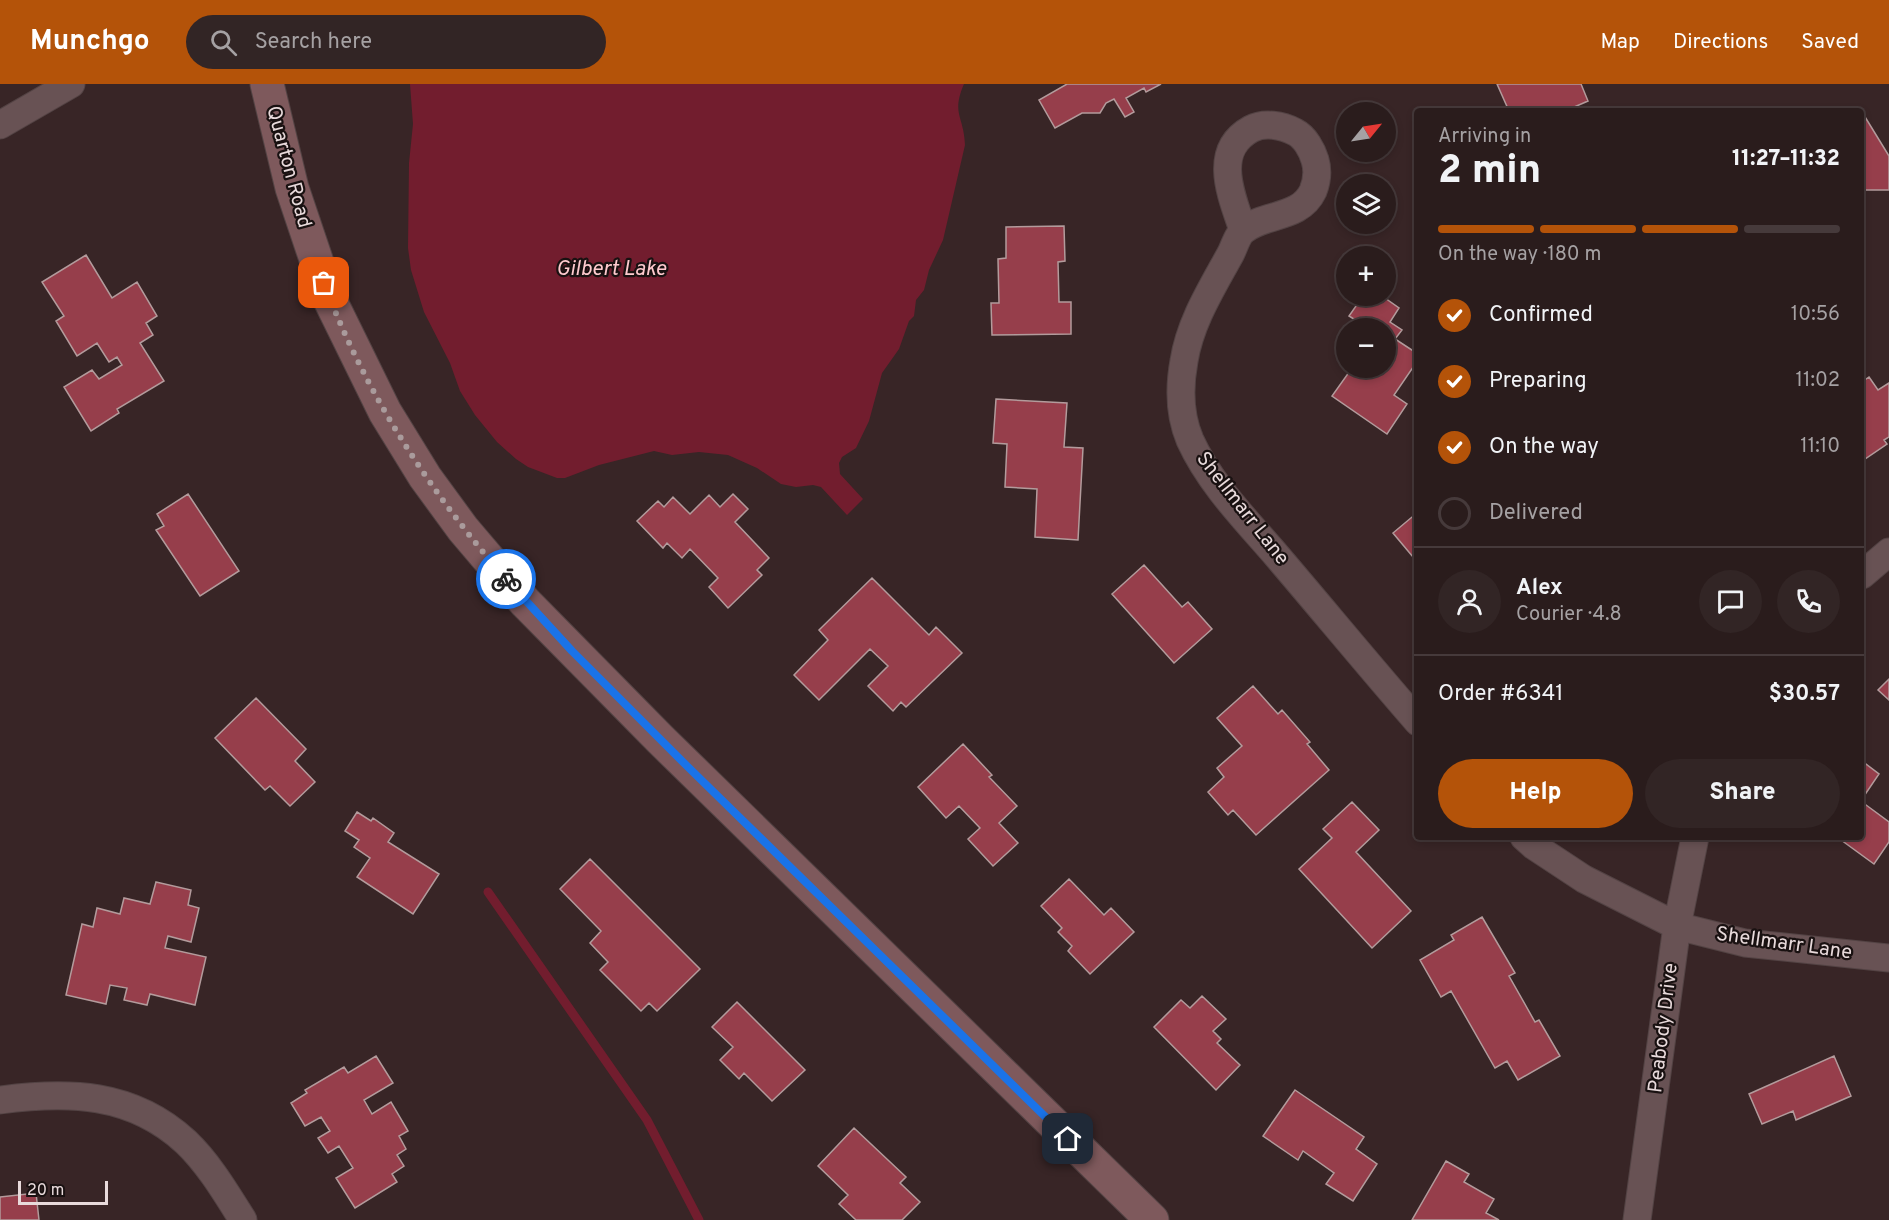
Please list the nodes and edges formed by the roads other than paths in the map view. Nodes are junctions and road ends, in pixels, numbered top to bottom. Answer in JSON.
{"nodes":[{"id":1,"x":71,"y":84,"type":"edge"},
{"id":2,"x":267,"y":84,"type":"edge"},
{"id":3,"x":0,"y":125,"type":"edge"},
{"id":4,"x":1243,"y":230,"type":"dead end"},
{"id":5,"x":1889,"y":552,"type":"edge"},
{"id":6,"x":1864,"y":573,"type":"edge"},
{"id":7,"x":1414,"y":717,"type":"edge"},
{"id":8,"x":1527,"y":840,"type":"edge"},
{"id":9,"x":1694,"y":840,"type":"edge"},
{"id":10,"x":1677,"y":926,"type":"junction"},
{"id":11,"x":1889,"y":958,"type":"edge"},
{"id":12,"x":0,"y":1100,"type":"edge"},
{"id":13,"x":243,"y":1220,"type":"edge"},
{"id":14,"x":1152,"y":1220,"type":"edge"},
{"id":15,"x":1637,"y":1220,"type":"edge"}],
"edges":[{"from":1,"to":3,"type":"street"},
{"from":2,"to":14,"type":"street","name":"Quarton Road"},
{"from":4,"to":7,"type":"street","name":"Shellmarr Lane"},
{"from":5,"to":6,"type":"street"},
{"from":8,"to":10,"type":"street","name":"Shellmarr Lane"},
{"from":9,"to":10,"type":"street","name":"Peabody Drive"},
{"from":10,"to":11,"type":"street","name":"Shellmarr Lane"},
{"from":10,"to":15,"type":"street","name":"Peabody Drive"},
{"from":12,"to":13,"type":"street"}]}
